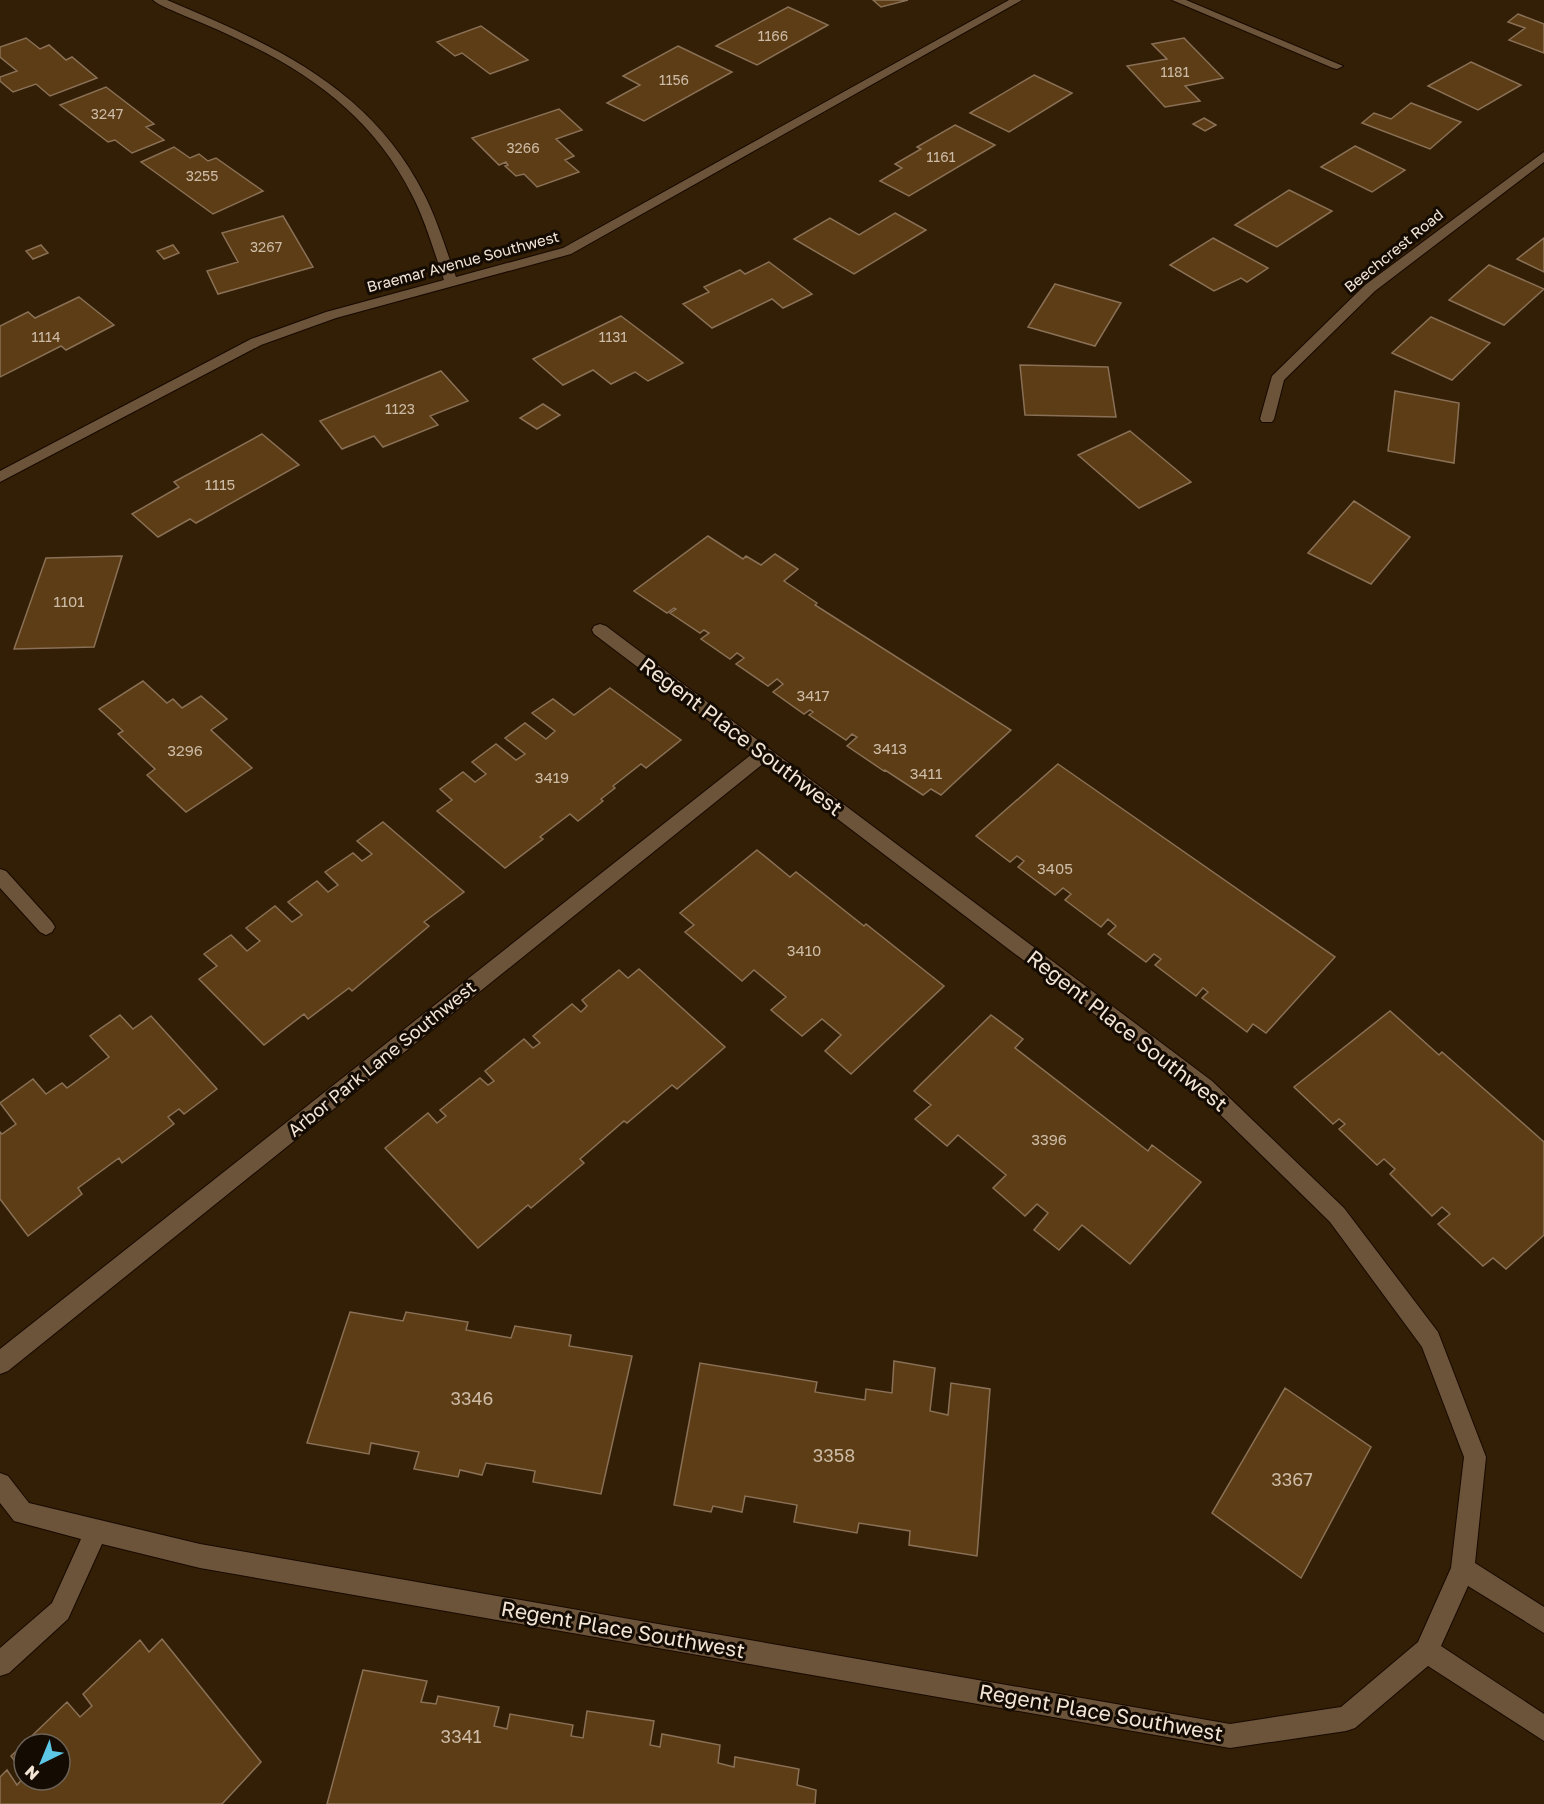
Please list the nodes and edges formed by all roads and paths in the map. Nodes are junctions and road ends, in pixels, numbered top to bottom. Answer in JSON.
{"nodes":[{"id":1,"x":158,"y":0,"type":"edge"},
{"id":2,"x":1017,"y":0,"type":"edge"},
{"id":3,"x":1177,"y":0,"type":"edge"},
{"id":4,"x":1337,"y":66,"type":"dead end"},
{"id":5,"x":1544,"y":156,"type":"edge"},
{"id":6,"x":452,"y":283,"type":"junction"},
{"id":7,"x":1267,"y":419,"type":"dead end"},
{"id":8,"x":0,"y":477,"type":"edge"},
{"id":9,"x":600,"y":630,"type":"dead end"},
{"id":10,"x":764,"y":754,"type":"junction"},
{"id":11,"x":0,"y":876,"type":"edge"},
{"id":12,"x":46,"y":927,"type":"dead end"},
{"id":13,"x":0,"y":1363,"type":"edge"},
{"id":14,"x":0,"y":1484,"type":"edge"},
{"id":15,"x":96,"y":1531,"type":"junction"},
{"id":16,"x":1463,"y":1569,"type":"junction"},
{"id":17,"x":1544,"y":1621,"type":"edge"},
{"id":18,"x":1427,"y":1651,"type":"junction"},
{"id":19,"x":0,"y":1664,"type":"edge"},
{"id":20,"x":1544,"y":1729,"type":"edge"}],
"edges":[{"from":1,"to":6,"type":"street"},
{"from":2,"to":6,"type":"street","name":"Braemar Avenue Southwest"},
{"from":3,"to":4,"type":"street"},
{"from":5,"to":7,"type":"street","name":"Beechcrest Road"},
{"from":6,"to":8,"type":"street","name":"Braemar Avenue Southwest"},
{"from":9,"to":10,"type":"street","name":"Regent Place Southwest"},
{"from":10,"to":13,"type":"street","name":"Arbor Park Lane Southwest"},
{"from":10,"to":16,"type":"street","name":"Regent Place Southwest"},
{"from":11,"to":12,"type":"street"},
{"from":14,"to":15,"type":"street","name":"Regent Place Southwest"},
{"from":15,"to":18,"type":"street","name":"Regent Place Southwest"},
{"from":15,"to":19,"type":"street"},
{"from":16,"to":17,"type":"street"},
{"from":16,"to":18,"type":"street","name":"Regent Place Southwest"},
{"from":18,"to":20,"type":"street"}]}
